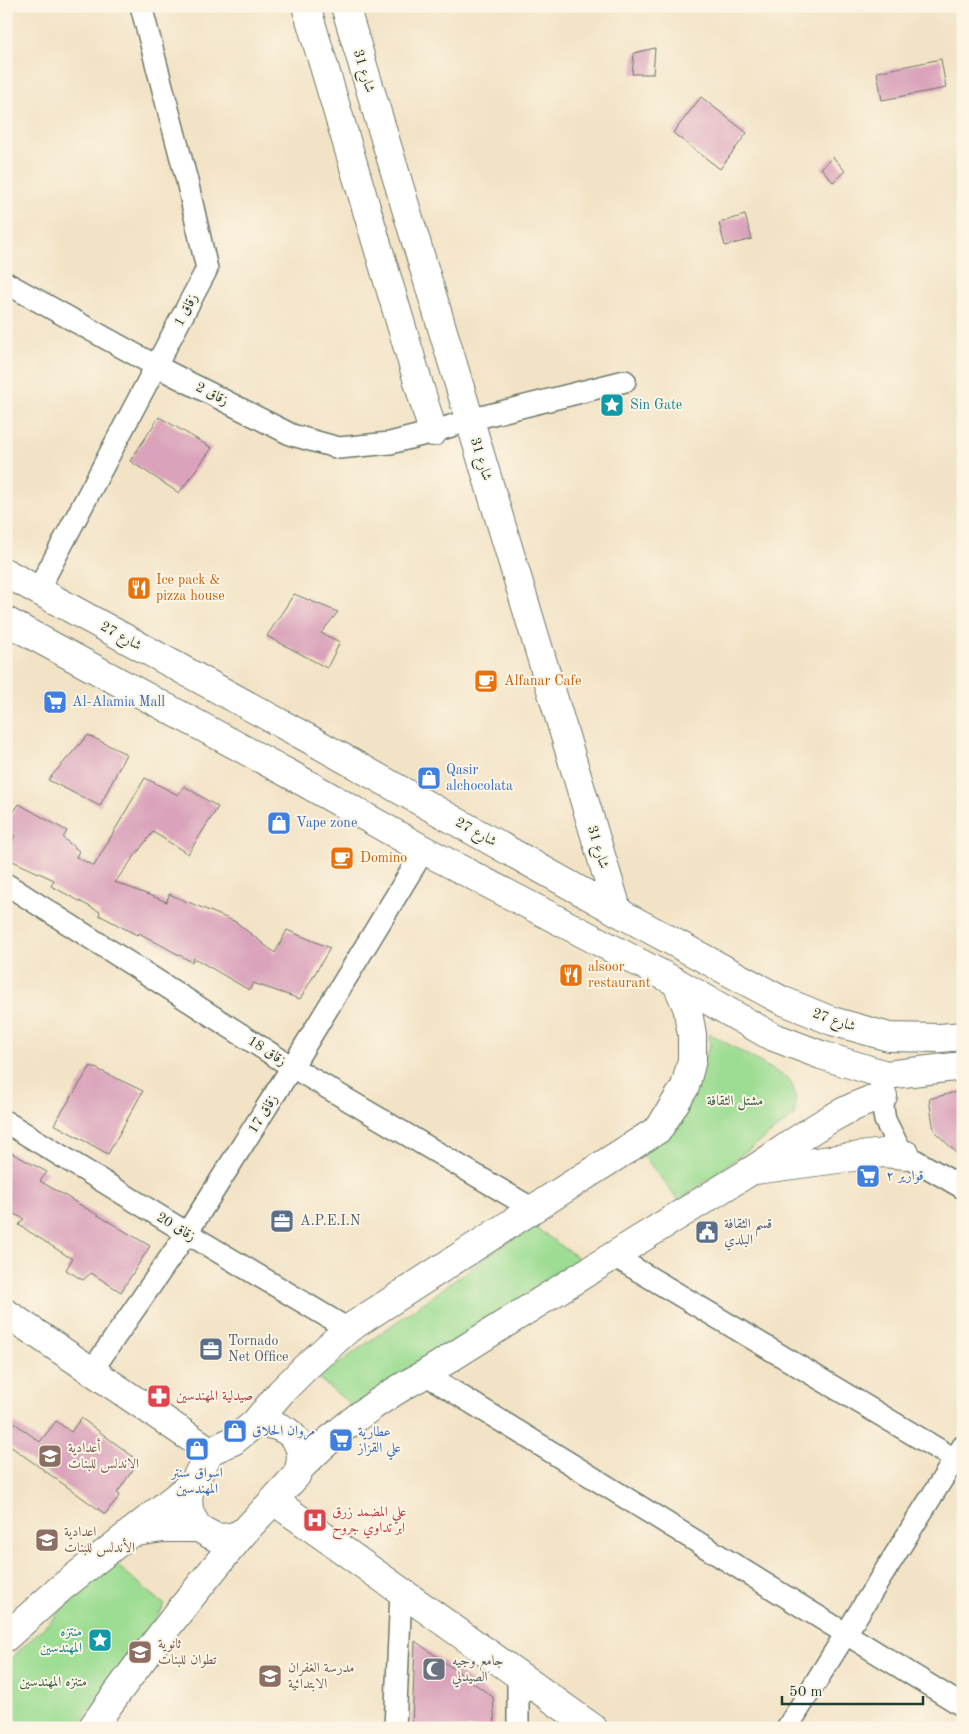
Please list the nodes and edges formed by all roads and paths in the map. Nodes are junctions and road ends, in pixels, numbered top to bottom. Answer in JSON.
{"nodes":[{"id":1,"x":141,"y":6,"type":"edge"},
{"id":2,"x":306,"y":6,"type":"edge"},
{"id":3,"x":345,"y":6,"type":"edge"},
{"id":4,"x":6,"y":283,"type":"edge"},
{"id":5,"x":156,"y":366,"type":"junction"},
{"id":6,"x":625,"y":381,"type":"dead end"},
{"id":7,"x":469,"y":420,"type":"junction"},
{"id":8,"x":433,"y":432,"type":"junction"},
{"id":9,"x":6,"y":572,"type":"edge"},
{"id":10,"x":38,"y":590,"type":"junction"},
{"id":11,"x":9,"y":629,"type":"edge"},
{"id":12,"x":311,"y":740,"type":"junction"},
{"id":13,"x":293,"y":776,"type":"junction"},
{"id":14,"x":424,"y":850,"type":"junction"},
{"id":15,"x":6,"y":884,"type":"edge"},
{"id":16,"x":618,"y":912,"type":"junction"},
{"id":17,"x":676,"y":982,"type":"junction"},
{"id":18,"x":963,"y":1036,"type":"edge"},
{"id":19,"x":963,"y":1066,"type":"edge"},
{"id":20,"x":292,"y":1067,"type":"junction"},
{"id":21,"x":885,"y":1085,"type":"junction"},
{"id":22,"x":6,"y":1122,"type":"edge"},
{"id":23,"x":906,"y":1154,"type":"junction"},
{"id":24,"x":751,"y":1171,"type":"junction"},
{"id":25,"x":963,"y":1188,"type":"edge"},
{"id":26,"x":533,"y":1208,"type":"junction"},
{"id":27,"x":187,"y":1233,"type":"junction"},
{"id":28,"x":612,"y":1255,"type":"junction"},
{"id":29,"x":6,"y":1313,"type":"edge"},
{"id":30,"x":348,"y":1329,"type":"junction"},
{"id":31,"x":91,"y":1372,"type":"junction"},
{"id":32,"x":425,"y":1374,"type":"junction"},
{"id":33,"x":254,"y":1424,"type":"junction"},
{"id":34,"x":210,"y":1451,"type":"junction"},
{"id":35,"x":960,"y":1456,"type":"edge"},
{"id":36,"x":301,"y":1466,"type":"junction"},
{"id":37,"x":191,"y":1485,"type":"junction"},
{"id":38,"x":274,"y":1501,"type":"junction"},
{"id":39,"x":202,"y":1530,"type":"junction"},
{"id":40,"x":244,"y":1531,"type":"junction"},
{"id":41,"x":128,"y":1534,"type":"junction"},
{"id":42,"x":402,"y":1592,"type":"junction"},
{"id":43,"x":191,"y":1595,"type":"junction"},
{"id":44,"x":846,"y":1633,"type":"junction"},
{"id":45,"x":6,"y":1637,"type":"edge"},
{"id":46,"x":518,"y":1674,"type":"junction"},
{"id":47,"x":963,"y":1706,"type":"edge"},
{"id":48,"x":92,"y":1728,"type":"edge"},
{"id":49,"x":395,"y":1728,"type":"edge"},
{"id":50,"x":518,"y":1728,"type":"edge"},
{"id":51,"x":593,"y":1728,"type":"edge"},
{"id":52,"x":787,"y":1728,"type":"edge"}],
"edges":[{"from":1,"to":5,"type":"street","name":"زقاق 1"},
{"from":2,"to":8,"type":"street"},
{"from":3,"to":7,"type":"street","name":"شارع 31"},
{"from":4,"to":5,"type":"street","name":"زقاق 2"},
{"from":5,"to":8,"type":"street","name":"زقاق 2"},
{"from":5,"to":10,"type":"street","name":"زقاق 1"},
{"from":6,"to":7,"type":"street","name":"زقاق 2"},
{"from":7,"to":8,"type":"street","name":"زقاق 2"},
{"from":7,"to":16,"type":"street","name":"شارع 31"},
{"from":9,"to":10,"type":"street","name":"شارع 27"},
{"from":10,"to":12,"type":"street","name":"شارع 27"},
{"from":11,"to":13,"type":"street"},
{"from":12,"to":13,"type":"street"},
{"from":12,"to":16,"type":"street","name":"شارع 27"},
{"from":13,"to":14,"type":"street"},
{"from":14,"to":17,"type":"street"},
{"from":14,"to":20,"type":"street","name":"زقاق 17"},
{"from":15,"to":20,"type":"street","name":"زقاق 18"},
{"from":16,"to":18,"type":"street","name":"شارع 27"},
{"from":17,"to":21,"type":"street"},
{"from":17,"to":26,"type":"street"},
{"from":19,"to":21,"type":"street"},
{"from":20,"to":26,"type":"street","name":"زقاق 18"},
{"from":20,"to":27,"type":"street","name":"زقاق 17"},
{"from":21,"to":23,"type":"street"},
{"from":21,"to":24,"type":"street"},
{"from":22,"to":27,"type":"street","name":"زقاق 20"},
{"from":23,"to":24,"type":"street"},
{"from":23,"to":25,"type":"street"},
{"from":24,"to":28,"type":"street"},
{"from":26,"to":30,"type":"street"},
{"from":27,"to":30,"type":"street","name":"زقاق 20"},
{"from":27,"to":31,"type":"street","name":"زقاق 17"},
{"from":28,"to":32,"type":"street"},
{"from":28,"to":35,"type":"street"},
{"from":29,"to":31,"type":"street"},
{"from":30,"to":33,"type":"street"},
{"from":31,"to":34,"type":"street"},
{"from":32,"to":36,"type":"street"},
{"from":32,"to":44,"type":"street"},
{"from":33,"to":34,"type":"street"},
{"from":33,"to":36,"type":"street"},
{"from":34,"to":37,"type":"street"},
{"from":35,"to":44,"type":"street"},
{"from":36,"to":38,"type":"street"},
{"from":37,"to":39,"type":"street"},
{"from":37,"to":41,"type":"street"},
{"from":38,"to":40,"type":"street"},
{"from":38,"to":42,"type":"street"},
{"from":39,"to":40,"type":"street"},
{"from":39,"to":41,"type":"street"},
{"from":39,"to":43,"type":"street"},
{"from":40,"to":43,"type":"street"},
{"from":41,"to":45,"type":"street"},
{"from":42,"to":46,"type":"street"},
{"from":42,"to":49,"type":"street"},
{"from":43,"to":48,"type":"street"},
{"from":44,"to":47,"type":"street"},
{"from":44,"to":52,"type":"street"},
{"from":46,"to":50,"type":"street"},
{"from":46,"to":51,"type":"street"}]}
